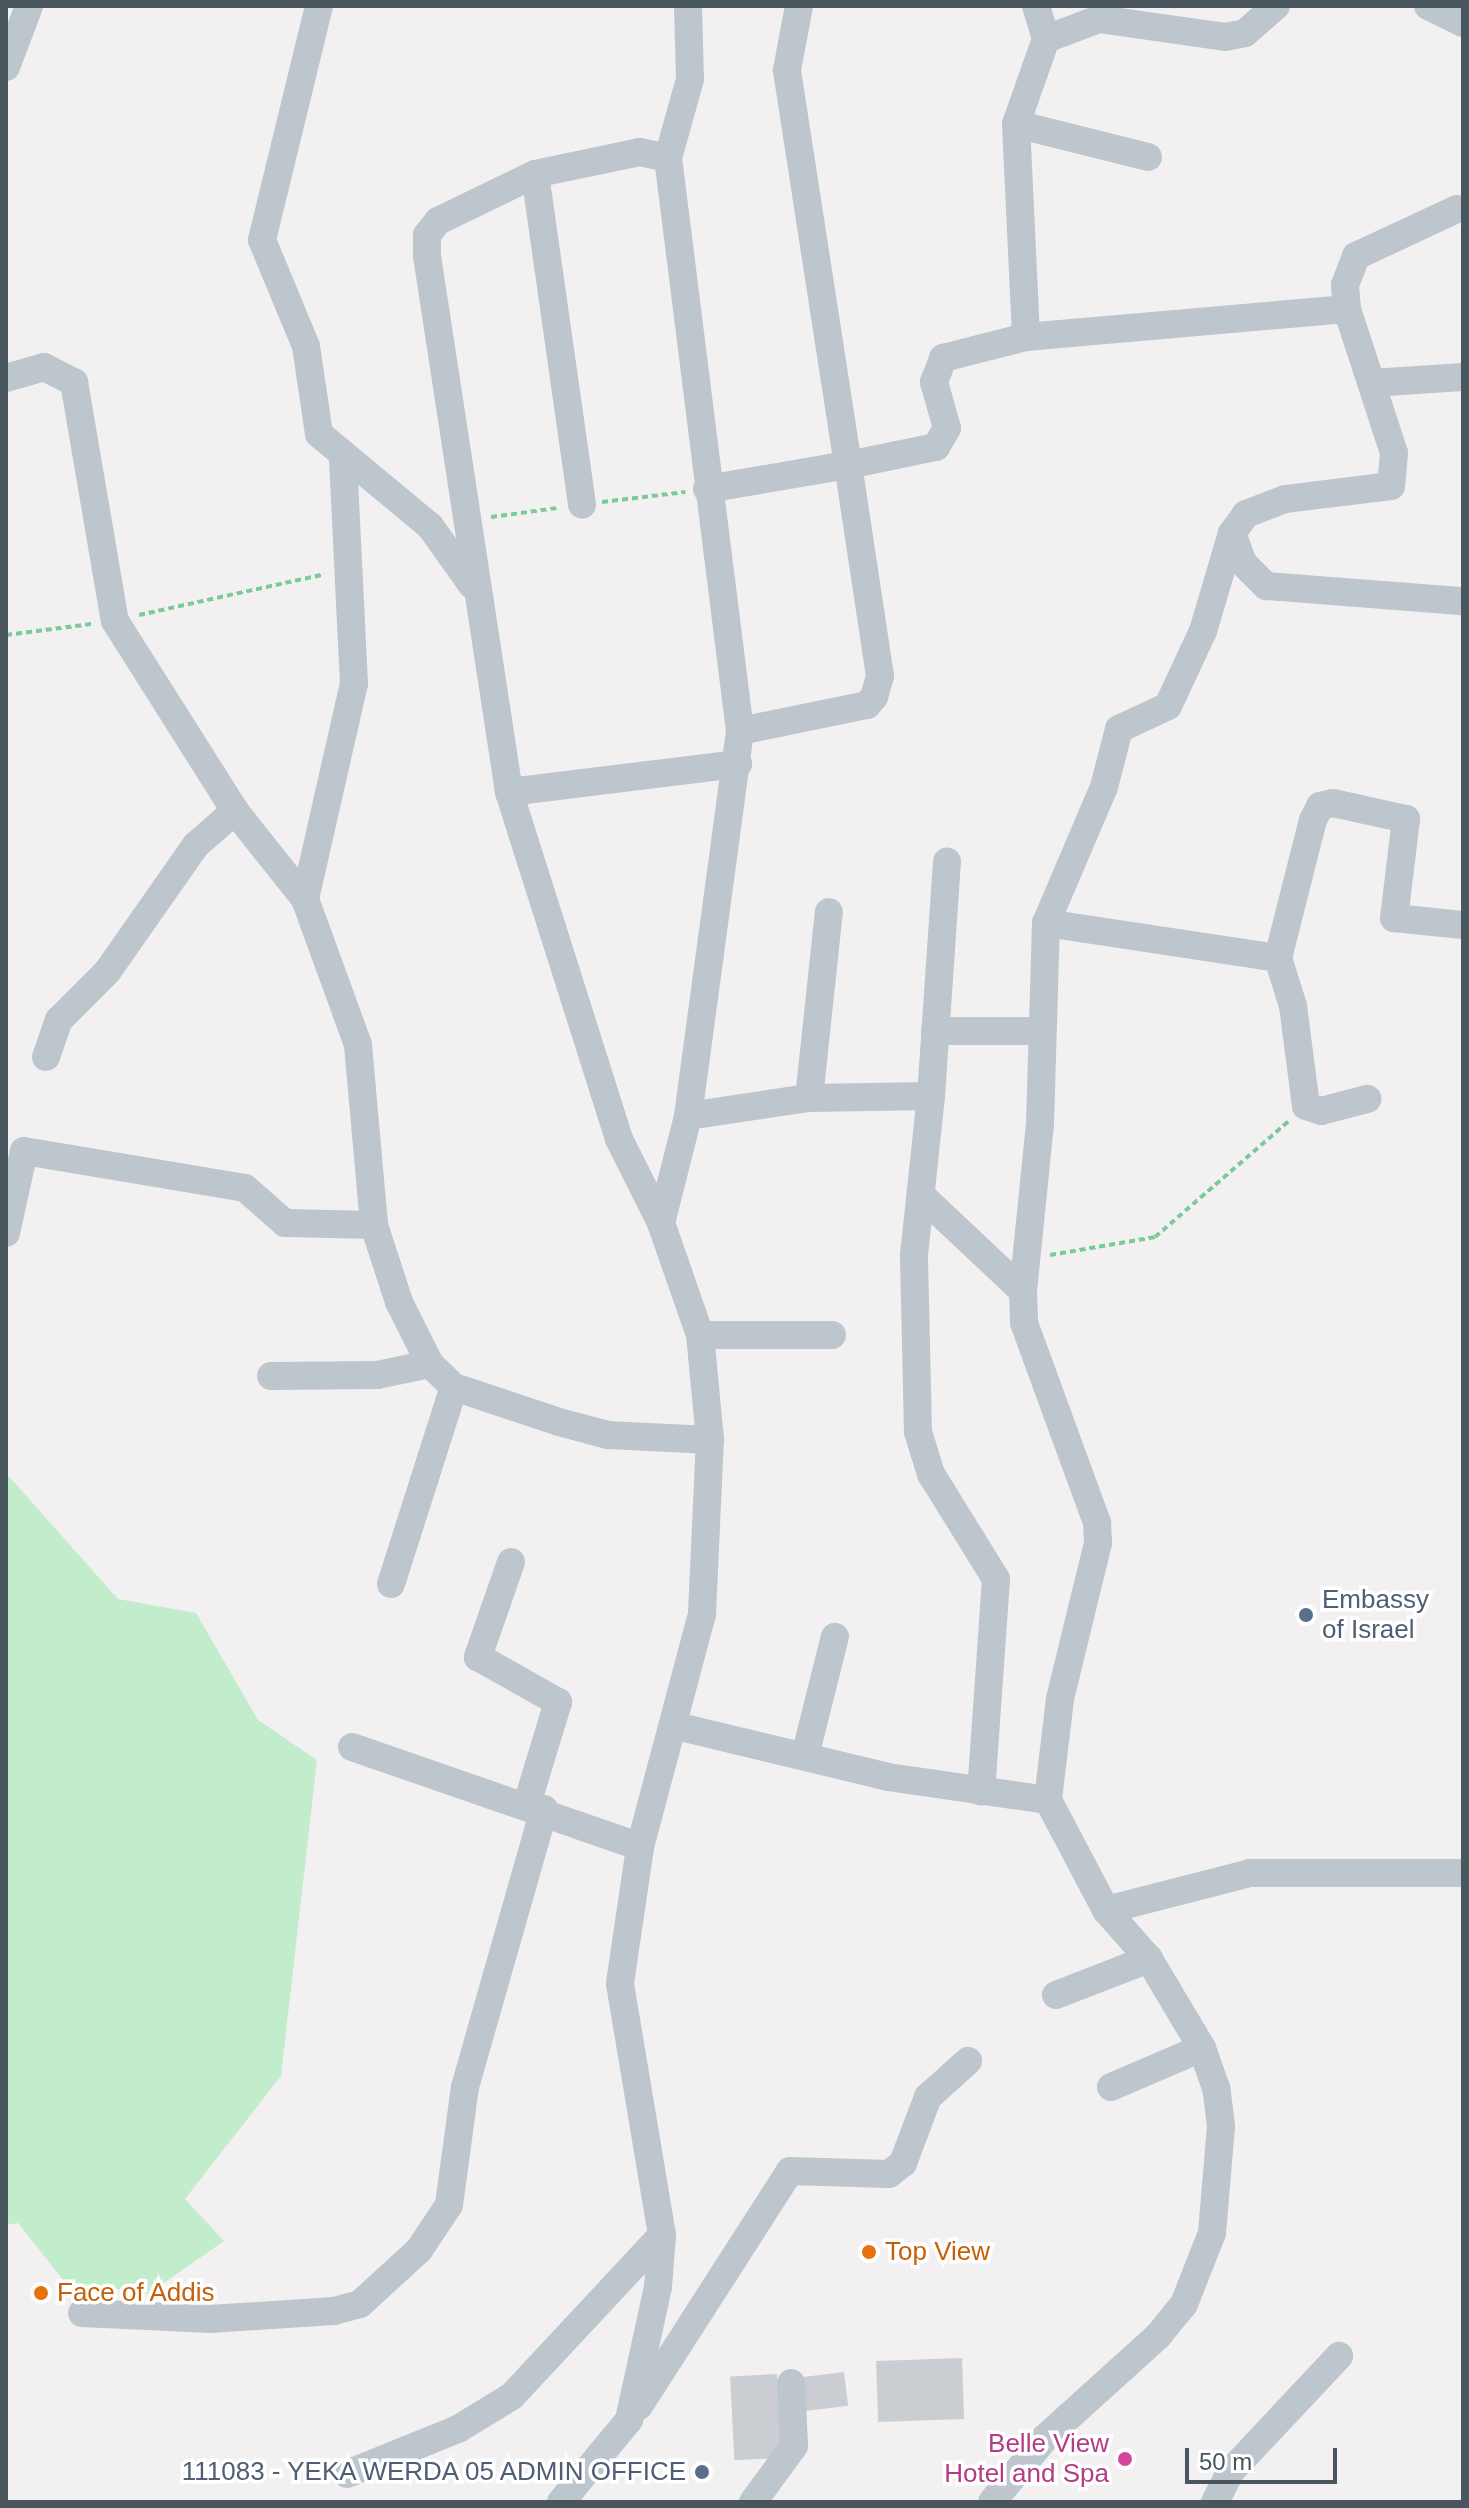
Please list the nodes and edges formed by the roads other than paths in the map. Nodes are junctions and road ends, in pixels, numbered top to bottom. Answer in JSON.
{"nodes":[{"id":1,"x":29,"y":6,"type":"edge"},
{"id":2,"x":319,"y":6,"type":"edge"},
{"id":3,"x":688,"y":6,"type":"edge"},
{"id":4,"x":799,"y":6,"type":"edge"},
{"id":5,"x":1036,"y":6,"type":"edge"},
{"id":6,"x":1276,"y":6,"type":"edge"},
{"id":7,"x":1428,"y":6,"type":"edge"},
{"id":8,"x":1102,"y":12,"type":"edge"},
{"id":9,"x":1463,"y":23,"type":"edge"},
{"id":10,"x":1046,"y":39,"type":"junction"},
{"id":11,"x":6,"y":67,"type":"edge"},
{"id":12,"x":1016,"y":124,"type":"junction"},
{"id":13,"x":1148,"y":157,"type":"dead end"},
{"id":14,"x":668,"y":158,"type":"junction"},
{"id":15,"x":535,"y":174,"type":"junction"},
{"id":16,"x":1457,"y":209,"type":"dead end"},
{"id":17,"x":1347,"y":309,"type":"junction"},
{"id":18,"x":1026,"y":337,"type":"junction"},
{"id":19,"x":1463,"y":377,"type":"edge"},
{"id":20,"x":6,"y":378,"type":"edge"},
{"id":21,"x":1372,"y":383,"type":"junction"},
{"id":22,"x":343,"y":457,"type":"junction"},
{"id":23,"x":848,"y":465,"type":"junction"},
{"id":24,"x":707,"y":489,"type":"junction"},
{"id":25,"x":582,"y":505,"type":"dead end"},
{"id":26,"x":1232,"y":533,"type":"junction"},
{"id":27,"x":472,"y":585,"type":"junction"},
{"id":28,"x":1463,"y":601,"type":"edge"},
{"id":29,"x":740,"y":731,"type":"junction"},
{"id":30,"x":738,"y":764,"type":"junction"},
{"id":31,"x":509,"y":792,"type":"junction"},
{"id":32,"x":235,"y":811,"type":"junction"},
{"id":33,"x":947,"y":862,"type":"dead end"},
{"id":34,"x":305,"y":899,"type":"junction"},
{"id":35,"x":829,"y":912,"type":"dead end"},
{"id":36,"x":1046,"y":923,"type":"junction"},
{"id":37,"x":1463,"y":925,"type":"edge"},
{"id":38,"x":1278,"y":958,"type":"junction"},
{"id":39,"x":935,"y":1031,"type":"junction"},
{"id":40,"x":1042,"y":1031,"type":"junction"},
{"id":41,"x":46,"y":1057,"type":"dead end"},
{"id":42,"x":931,"y":1096,"type":"junction"},
{"id":43,"x":809,"y":1098,"type":"junction"},
{"id":44,"x":1367,"y":1099,"type":"dead end"},
{"id":45,"x":688,"y":1116,"type":"junction"},
{"id":46,"x":925,"y":1199,"type":"junction"},
{"id":47,"x":661,"y":1223,"type":"junction"},
{"id":48,"x":374,"y":1225,"type":"junction"},
{"id":49,"x":6,"y":1233,"type":"edge"},
{"id":50,"x":1023,"y":1291,"type":"junction"},
{"id":51,"x":700,"y":1335,"type":"junction"},
{"id":52,"x":832,"y":1335,"type":"dead end"},
{"id":53,"x":430,"y":1364,"type":"junction"},
{"id":54,"x":271,"y":1376,"type":"dead end"},
{"id":55,"x":454,"y":1387,"type":"junction"},
{"id":56,"x":710,"y":1440,"type":"junction"},
{"id":57,"x":511,"y":1562,"type":"dead end"},
{"id":58,"x":391,"y":1584,"type":"dead end"},
{"id":59,"x":835,"y":1637,"type":"dead end"},
{"id":60,"x":676,"y":1726,"type":"junction"},
{"id":61,"x":352,"y":1747,"type":"dead end"},
{"id":62,"x":805,"y":1756,"type":"junction"},
{"id":63,"x":981,"y":1791,"type":"junction"},
{"id":64,"x":1048,"y":1800,"type":"junction"},
{"id":65,"x":535,"y":1806,"type":"junction"},
{"id":66,"x":640,"y":1847,"type":"junction"},
{"id":67,"x":1463,"y":1873,"type":"edge"},
{"id":68,"x":1106,"y":1910,"type":"junction"},
{"id":69,"x":1149,"y":1959,"type":"junction"},
{"id":70,"x":1056,"y":1995,"type":"dead end"},
{"id":71,"x":1202,"y":2048,"type":"junction"},
{"id":72,"x":968,"y":2061,"type":"dead end"},
{"id":73,"x":1111,"y":2087,"type":"dead end"},
{"id":74,"x":662,"y":2235,"type":"junction"},
{"id":75,"x":82,"y":2313,"type":"dead end"},
{"id":76,"x":1339,"y":2356,"type":"dead end"},
{"id":77,"x":791,"y":2383,"type":"dead end"},
{"id":78,"x":629,"y":2420,"type":"junction"},
{"id":79,"x":347,"y":2474,"type":"dead end"},
{"id":80,"x":561,"y":2502,"type":"edge"},
{"id":81,"x":753,"y":2502,"type":"edge"},
{"id":82,"x":992,"y":2502,"type":"edge"},
{"id":83,"x":1215,"y":2502,"type":"edge"}],
"edges":[{"from":1,"to":11,"type":"street"},
{"from":2,"to":22,"type":"street"},
{"from":3,"to":14,"type":"street"},
{"from":4,"to":23,"type":"street"},
{"from":5,"to":10,"type":"street"},
{"from":6,"to":8,"type":"street"},
{"from":7,"to":9,"type":"street"},
{"from":8,"to":10,"type":"street"},
{"from":10,"to":12,"type":"street"},
{"from":12,"to":13,"type":"street"},
{"from":12,"to":18,"type":"street"},
{"from":14,"to":15,"type":"street"},
{"from":14,"to":24,"type":"street"},
{"from":15,"to":25,"type":"street"},
{"from":15,"to":27,"type":"street"},
{"from":16,"to":17,"type":"street"},
{"from":17,"to":18,"type":"street"},
{"from":17,"to":21,"type":"street"},
{"from":18,"to":23,"type":"street"},
{"from":19,"to":21,"type":"street"},
{"from":20,"to":32,"type":"street"},
{"from":21,"to":26,"type":"street"},
{"from":22,"to":27,"type":"street"},
{"from":22,"to":34,"type":"street"},
{"from":23,"to":24,"type":"street"},
{"from":23,"to":29,"type":"street"},
{"from":24,"to":29,"type":"street"},
{"from":26,"to":28,"type":"street"},
{"from":26,"to":36,"type":"street"},
{"from":27,"to":31,"type":"street"},
{"from":29,"to":30,"type":"street"},
{"from":30,"to":31,"type":"street"},
{"from":30,"to":45,"type":"street"},
{"from":31,"to":47,"type":"street"},
{"from":32,"to":34,"type":"street"},
{"from":32,"to":41,"type":"street"},
{"from":33,"to":39,"type":"street"},
{"from":34,"to":48,"type":"street"},
{"from":35,"to":43,"type":"street"},
{"from":36,"to":38,"type":"street"},
{"from":36,"to":40,"type":"street"},
{"from":37,"to":38,"type":"street"},
{"from":38,"to":44,"type":"street"},
{"from":39,"to":40,"type":"street"},
{"from":39,"to":42,"type":"street"},
{"from":40,"to":50,"type":"street"},
{"from":42,"to":43,"type":"street"},
{"from":42,"to":46,"type":"street"},
{"from":43,"to":45,"type":"street"},
{"from":45,"to":47,"type":"street"},
{"from":46,"to":50,"type":"street"},
{"from":46,"to":63,"type":"street"},
{"from":47,"to":51,"type":"street"},
{"from":48,"to":49,"type":"street"},
{"from":48,"to":53,"type":"street"},
{"from":50,"to":64,"type":"street"},
{"from":51,"to":52,"type":"street"},
{"from":51,"to":56,"type":"street"},
{"from":53,"to":54,"type":"street"},
{"from":53,"to":55,"type":"street"},
{"from":55,"to":56,"type":"street"},
{"from":55,"to":58,"type":"street"},
{"from":56,"to":60,"type":"street"},
{"from":57,"to":65,"type":"street"},
{"from":59,"to":62,"type":"street"},
{"from":60,"to":62,"type":"street"},
{"from":60,"to":66,"type":"street"},
{"from":61,"to":65,"type":"street"},
{"from":62,"to":63,"type":"street"},
{"from":63,"to":64,"type":"street"},
{"from":64,"to":68,"type":"street"},
{"from":65,"to":66,"type":"street"},
{"from":65,"to":75,"type":"street"},
{"from":66,"to":74,"type":"street"},
{"from":67,"to":68,"type":"street"},
{"from":68,"to":69,"type":"street"},
{"from":69,"to":70,"type":"street"},
{"from":69,"to":71,"type":"street"},
{"from":71,"to":73,"type":"street"},
{"from":71,"to":82,"type":"street"},
{"from":72,"to":78,"type":"street"},
{"from":74,"to":78,"type":"street"},
{"from":74,"to":79,"type":"street"},
{"from":76,"to":83,"type":"street"},
{"from":77,"to":81,"type":"street"},
{"from":78,"to":80,"type":"street"}]}
